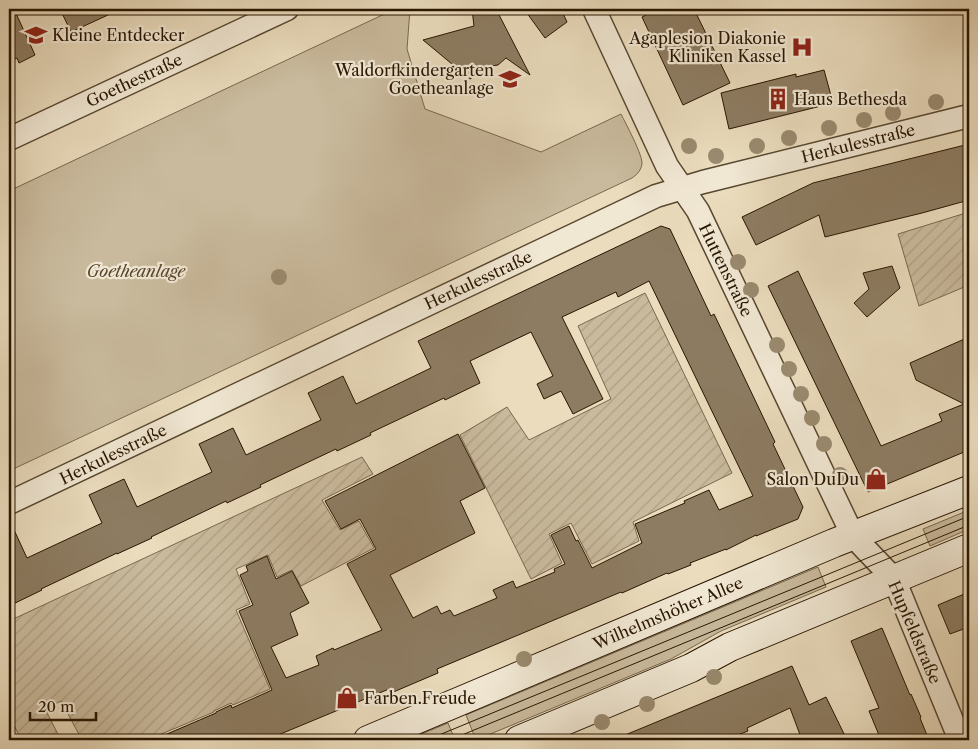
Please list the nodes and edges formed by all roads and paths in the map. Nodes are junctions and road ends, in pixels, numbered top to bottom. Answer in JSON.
{"nodes":[{"id":1,"x":287,"y":9,"type":"edge"},
{"id":2,"x":594,"y":9,"type":"edge"},
{"id":3,"x":969,"y":116,"type":"edge"},
{"id":4,"x":9,"y":139,"type":"edge"},
{"id":5,"x":682,"y":188,"type":"junction"},
{"id":6,"x":969,"y":490,"type":"edge"},
{"id":7,"x":9,"y":503,"type":"edge"},
{"id":8,"x":853,"y":536,"type":"junction"},
{"id":9,"x":969,"y":548,"type":"edge"},
{"id":10,"x":894,"y":579,"type":"junction"},
{"id":11,"x":368,"y":740,"type":"edge"},
{"id":12,"x":519,"y":740,"type":"edge"},
{"id":13,"x":960,"y":740,"type":"edge"}],
"edges":[{"from":1,"to":4,"type":"street","name":"Goethestraße"},
{"from":2,"to":5,"type":"street","name":"Huttenstraße"},
{"from":3,"to":5,"type":"street","name":"Herkulesstraße"},
{"from":5,"to":7,"type":"street","name":"Herkulesstraße"},
{"from":5,"to":8,"type":"street","name":"Huttenstraße"},
{"from":6,"to":8,"type":"main road","name":"Wilhelmshöher Allee"},
{"from":8,"to":10,"type":"street","name":"Hupfeldstraße"},
{"from":8,"to":11,"type":"main road","name":"Wilhelmshöher Allee"},
{"from":9,"to":10,"type":"main road"},
{"from":10,"to":12,"type":"main road"},
{"from":10,"to":13,"type":"street","name":"Hupfeldstraße"}]}
